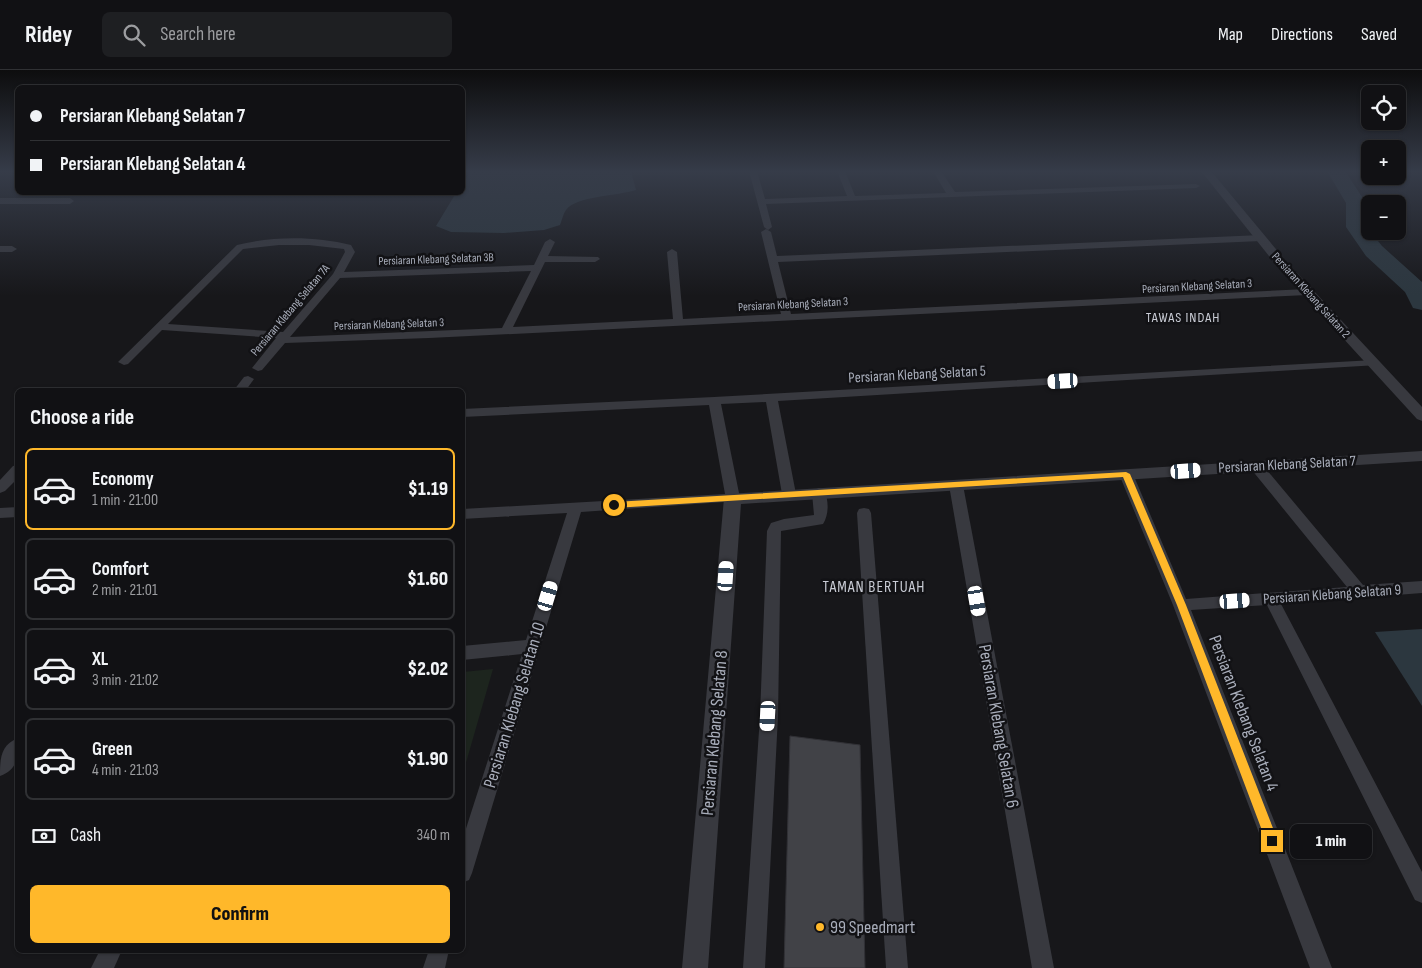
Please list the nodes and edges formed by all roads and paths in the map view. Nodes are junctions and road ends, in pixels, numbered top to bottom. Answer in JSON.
{"nodes":[{"id":1,"x":764,"y":213,"type":"edge"},
{"id":2,"x":1240,"y":213,"type":"edge"},
{"id":3,"x":1261,"y":238,"type":"junction"},
{"id":4,"x":550,"y":242,"type":"dead end"},
{"id":5,"x":252,"y":244,"type":"joint"},
{"id":6,"x":0,"y":249,"type":"edge"},
{"id":7,"x":12,"y":249,"type":"dead end"},
{"id":8,"x":672,"y":252,"type":"dead end"},
{"id":9,"x":595,"y":259,"type":"dead end"},
{"id":10,"x":773,"y":259,"type":"junction"},
{"id":11,"x":539,"y":263,"type":"junction"},
{"id":12,"x":337,"y":275,"type":"junction"},
{"id":13,"x":1307,"y":292,"type":"junction"},
{"id":14,"x":787,"y":317,"type":"junction"},
{"id":15,"x":678,"y":322,"type":"junction"},
{"id":16,"x":158,"y":327,"type":"junction"},
{"id":17,"x":506,"y":331,"type":"junction"},
{"id":18,"x":282,"y":337,"type":"junction"},
{"id":19,"x":124,"y":362,"type":"dead end"},
{"id":20,"x":1374,"y":363,"type":"junction"},
{"id":21,"x":258,"y":368,"type":"dead end"},
{"id":22,"x":248,"y":379,"type":"dead end"},
{"id":23,"x":241,"y":388,"type":"edge"},
{"id":24,"x":771,"y":397,"type":"junction"},
{"id":25,"x":714,"y":401,"type":"junction"},
{"id":26,"x":465,"y":413,"type":"edge"},
{"id":27,"x":1422,"y":416,"type":"edge"},
{"id":28,"x":1422,"y":456,"type":"edge"},
{"id":29,"x":1256,"y":466,"type":"junction"},
{"id":30,"x":15,"y":472,"type":"edge"},
{"id":31,"x":1126,"y":474,"type":"junction"},
{"id":32,"x":956,"y":485,"type":"junction"},
{"id":33,"x":0,"y":488,"type":"edge"},
{"id":34,"x":819,"y":493,"type":"junction"},
{"id":35,"x":789,"y":494,"type":"junction"},
{"id":36,"x":732,"y":498,"type":"junction"},
{"id":37,"x":576,"y":508,"type":"junction"},
{"id":38,"x":15,"y":512,"type":"edge"},
{"id":39,"x":0,"y":513,"type":"edge"},
{"id":40,"x":864,"y":513,"type":"dead end"},
{"id":41,"x":465,"y":514,"type":"edge"},
{"id":42,"x":1422,"y":587,"type":"edge"},
{"id":43,"x":1360,"y":592,"type":"junction"},
{"id":44,"x":1271,"y":598,"type":"junction"},
{"id":45,"x":1181,"y":605,"type":"junction"},
{"id":46,"x":533,"y":646,"type":"junction"},
{"id":47,"x":465,"y":652,"type":"edge"},
{"id":48,"x":15,"y":750,"type":"edge"},
{"id":49,"x":0,"y":768,"type":"edge"},
{"id":50,"x":465,"y":861,"type":"edge"},
{"id":51,"x":1422,"y":892,"type":"edge"},
{"id":52,"x":110,"y":953,"type":"edge"},
{"id":53,"x":438,"y":953,"type":"edge"},
{"id":54,"x":102,"y":968,"type":"edge"},
{"id":55,"x":434,"y":968,"type":"edge"},
{"id":56,"x":695,"y":968,"type":"edge"},
{"id":57,"x":754,"y":968,"type":"edge"},
{"id":58,"x":897,"y":968,"type":"edge"},
{"id":59,"x":1043,"y":968,"type":"edge"},
{"id":60,"x":1321,"y":968,"type":"edge"}],
"edges":[{"from":1,"to":10,"type":"street"},
{"from":2,"to":3,"type":"street","name":"Persiaran Klebang Selatan 2"},
{"from":3,"to":10,"type":"street"},
{"from":3,"to":13,"type":"street","name":"Persiaran Klebang Selatan 2"},
{"from":4,"to":11,"type":"street"},
{"from":5,"to":12,"type":"street","name":"Persiaran Klebang Selatan 7A"},
{"from":5,"to":16,"type":"street"},
{"from":6,"to":7,"type":"street"},
{"from":8,"to":15,"type":"street"},
{"from":9,"to":11,"type":"street","name":"Persiaran Klebang Selatan 3B"},
{"from":10,"to":14,"type":"street"},
{"from":11,"to":12,"type":"street","name":"Persiaran Klebang Selatan 3B"},
{"from":11,"to":17,"type":"street"},
{"from":12,"to":18,"type":"street","name":"Persiaran Klebang Selatan 7A"},
{"from":13,"to":14,"type":"street","name":"Persiaran Klebang Selatan 3"},
{"from":13,"to":20,"type":"street","name":"Persiaran Klebang Selatan 2"},
{"from":14,"to":15,"type":"street","name":"Persiaran Klebang Selatan 3"},
{"from":15,"to":17,"type":"street","name":"Persiaran Klebang Selatan 3"},
{"from":16,"to":18,"type":"street","name":"Persiaran Klebang Selatan 3"},
{"from":16,"to":19,"type":"street"},
{"from":17,"to":18,"type":"street","name":"Persiaran Klebang Selatan 3"},
{"from":18,"to":21,"type":"street","name":"Persiaran Klebang Selatan 7A"},
{"from":20,"to":24,"type":"street","name":"Persiaran Klebang Selatan 5"},
{"from":20,"to":27,"type":"street","name":"Persiaran Klebang Selatan 2"},
{"from":22,"to":23,"type":"street"},
{"from":24,"to":25,"type":"street","name":"Persiaran Klebang Selatan 5"},
{"from":24,"to":35,"type":"street"},
{"from":25,"to":26,"type":"street","name":"Persiaran Klebang Selatan 5"},
{"from":25,"to":36,"type":"street"},
{"from":28,"to":29,"type":"street","name":"Persiaran Klebang Selatan 7"},
{"from":29,"to":31,"type":"street","name":"Persiaran Klebang Selatan 7"},
{"from":29,"to":43,"type":"street"},
{"from":30,"to":33,"type":"street"},
{"from":31,"to":32,"type":"street","name":"Persiaran Klebang Selatan 7"},
{"from":31,"to":45,"type":"street","name":"Persiaran Klebang Selatan 4"},
{"from":32,"to":34,"type":"street","name":"Persiaran Klebang Selatan 7"},
{"from":32,"to":59,"type":"street","name":"Persiaran Klebang Selatan 6"},
{"from":34,"to":35,"type":"street","name":"Persiaran Klebang Selatan 7"},
{"from":34,"to":57,"type":"street"},
{"from":35,"to":36,"type":"street","name":"Persiaran Klebang Selatan 7"},
{"from":36,"to":37,"type":"street","name":"Persiaran Klebang Selatan 7"},
{"from":36,"to":56,"type":"street","name":"Persiaran Klebang Selatan 8"},
{"from":37,"to":41,"type":"street","name":"Persiaran Klebang Selatan 7"},
{"from":37,"to":46,"type":"street","name":"Persiaran Klebang Selatan 10"},
{"from":38,"to":39,"type":"street"},
{"from":40,"to":58,"type":"street"},
{"from":42,"to":43,"type":"street","name":"Persiaran Klebang Selatan 9"},
{"from":43,"to":44,"type":"street","name":"Persiaran Klebang Selatan 9"},
{"from":44,"to":45,"type":"street","name":"Persiaran Klebang Selatan 9"},
{"from":44,"to":51,"type":"street"},
{"from":45,"to":60,"type":"street","name":"Persiaran Klebang Selatan 4"},
{"from":46,"to":47,"type":"street"},
{"from":46,"to":50,"type":"street","name":"Persiaran Klebang Selatan 10"},
{"from":48,"to":49,"type":"street"},
{"from":52,"to":54,"type":"street"},
{"from":53,"to":55,"type":"street"}]}
